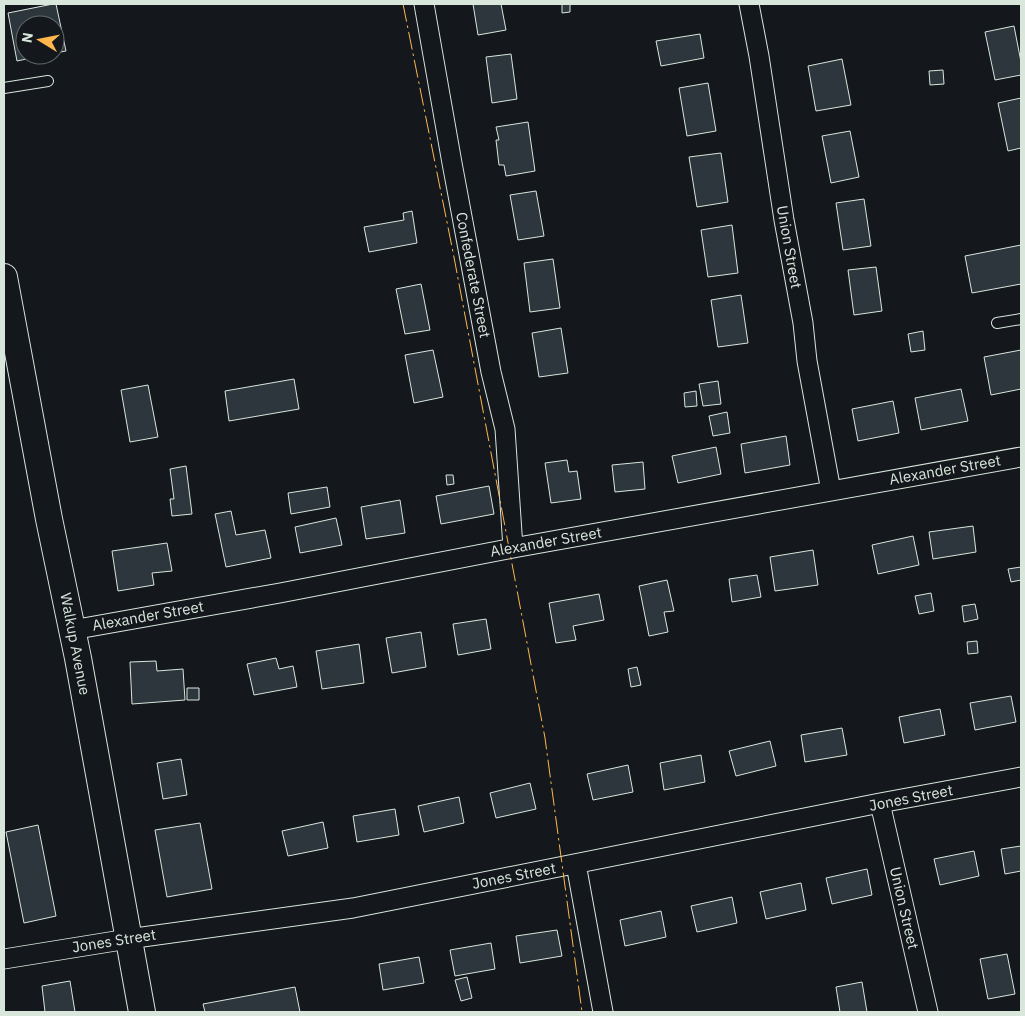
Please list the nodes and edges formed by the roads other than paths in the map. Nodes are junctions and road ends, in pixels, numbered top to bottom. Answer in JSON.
{"nodes":[{"id":1,"x":424,"y":4,"type":"edge"},
{"id":2,"x":749,"y":4,"type":"edge"},
{"id":3,"x":48,"y":81,"type":"dead end"},
{"id":4,"x":4,"y":88,"type":"edge"},
{"id":5,"x":4,"y":277,"type":"edge"},
{"id":6,"x":1021,"y":319,"type":"edge"},
{"id":7,"x":997,"y":323,"type":"dead end"},
{"id":8,"x":1021,"y":457,"type":"edge"},
{"id":9,"x":831,"y":491,"type":"junction"},
{"id":10,"x":513,"y":548,"type":"junction"},
{"id":11,"x":72,"y":630,"type":"junction"},
{"id":12,"x":1021,"y":777,"type":"edge"},
{"id":13,"x":880,"y":803,"type":"junction"},
{"id":14,"x":576,"y":864,"type":"junction"},
{"id":15,"x":128,"y":939,"type":"junction"},
{"id":16,"x":4,"y":959,"type":"edge"},
{"id":17,"x":142,"y":1012,"type":"edge"},
{"id":18,"x":603,"y":1012,"type":"edge"},
{"id":19,"x":928,"y":1012,"type":"edge"}],
"edges":[{"from":1,"to":10,"type":"street","name":"Confederate Street"},
{"from":2,"to":9,"type":"street","name":"Union Street"},
{"from":3,"to":4,"type":"lane"},
{"from":5,"to":11,"type":"street","name":"Walkup Avenue"},
{"from":6,"to":7,"type":"lane"},
{"from":8,"to":9,"type":"street","name":"Alexander Street"},
{"from":9,"to":10,"type":"street","name":"Alexander Street"},
{"from":10,"to":11,"type":"street","name":"Alexander Street"},
{"from":11,"to":15,"type":"street","name":"Walkup Avenue"},
{"from":12,"to":13,"type":"street","name":"Jones Street"},
{"from":13,"to":14,"type":"street","name":"Jones Street"},
{"from":13,"to":19,"type":"street","name":"Union Street"},
{"from":14,"to":15,"type":"street","name":"Jones Street"},
{"from":14,"to":18,"type":"street"},
{"from":15,"to":16,"type":"street","name":"Jones Street"},
{"from":15,"to":17,"type":"street","name":"Walkup Avenue"}]}
